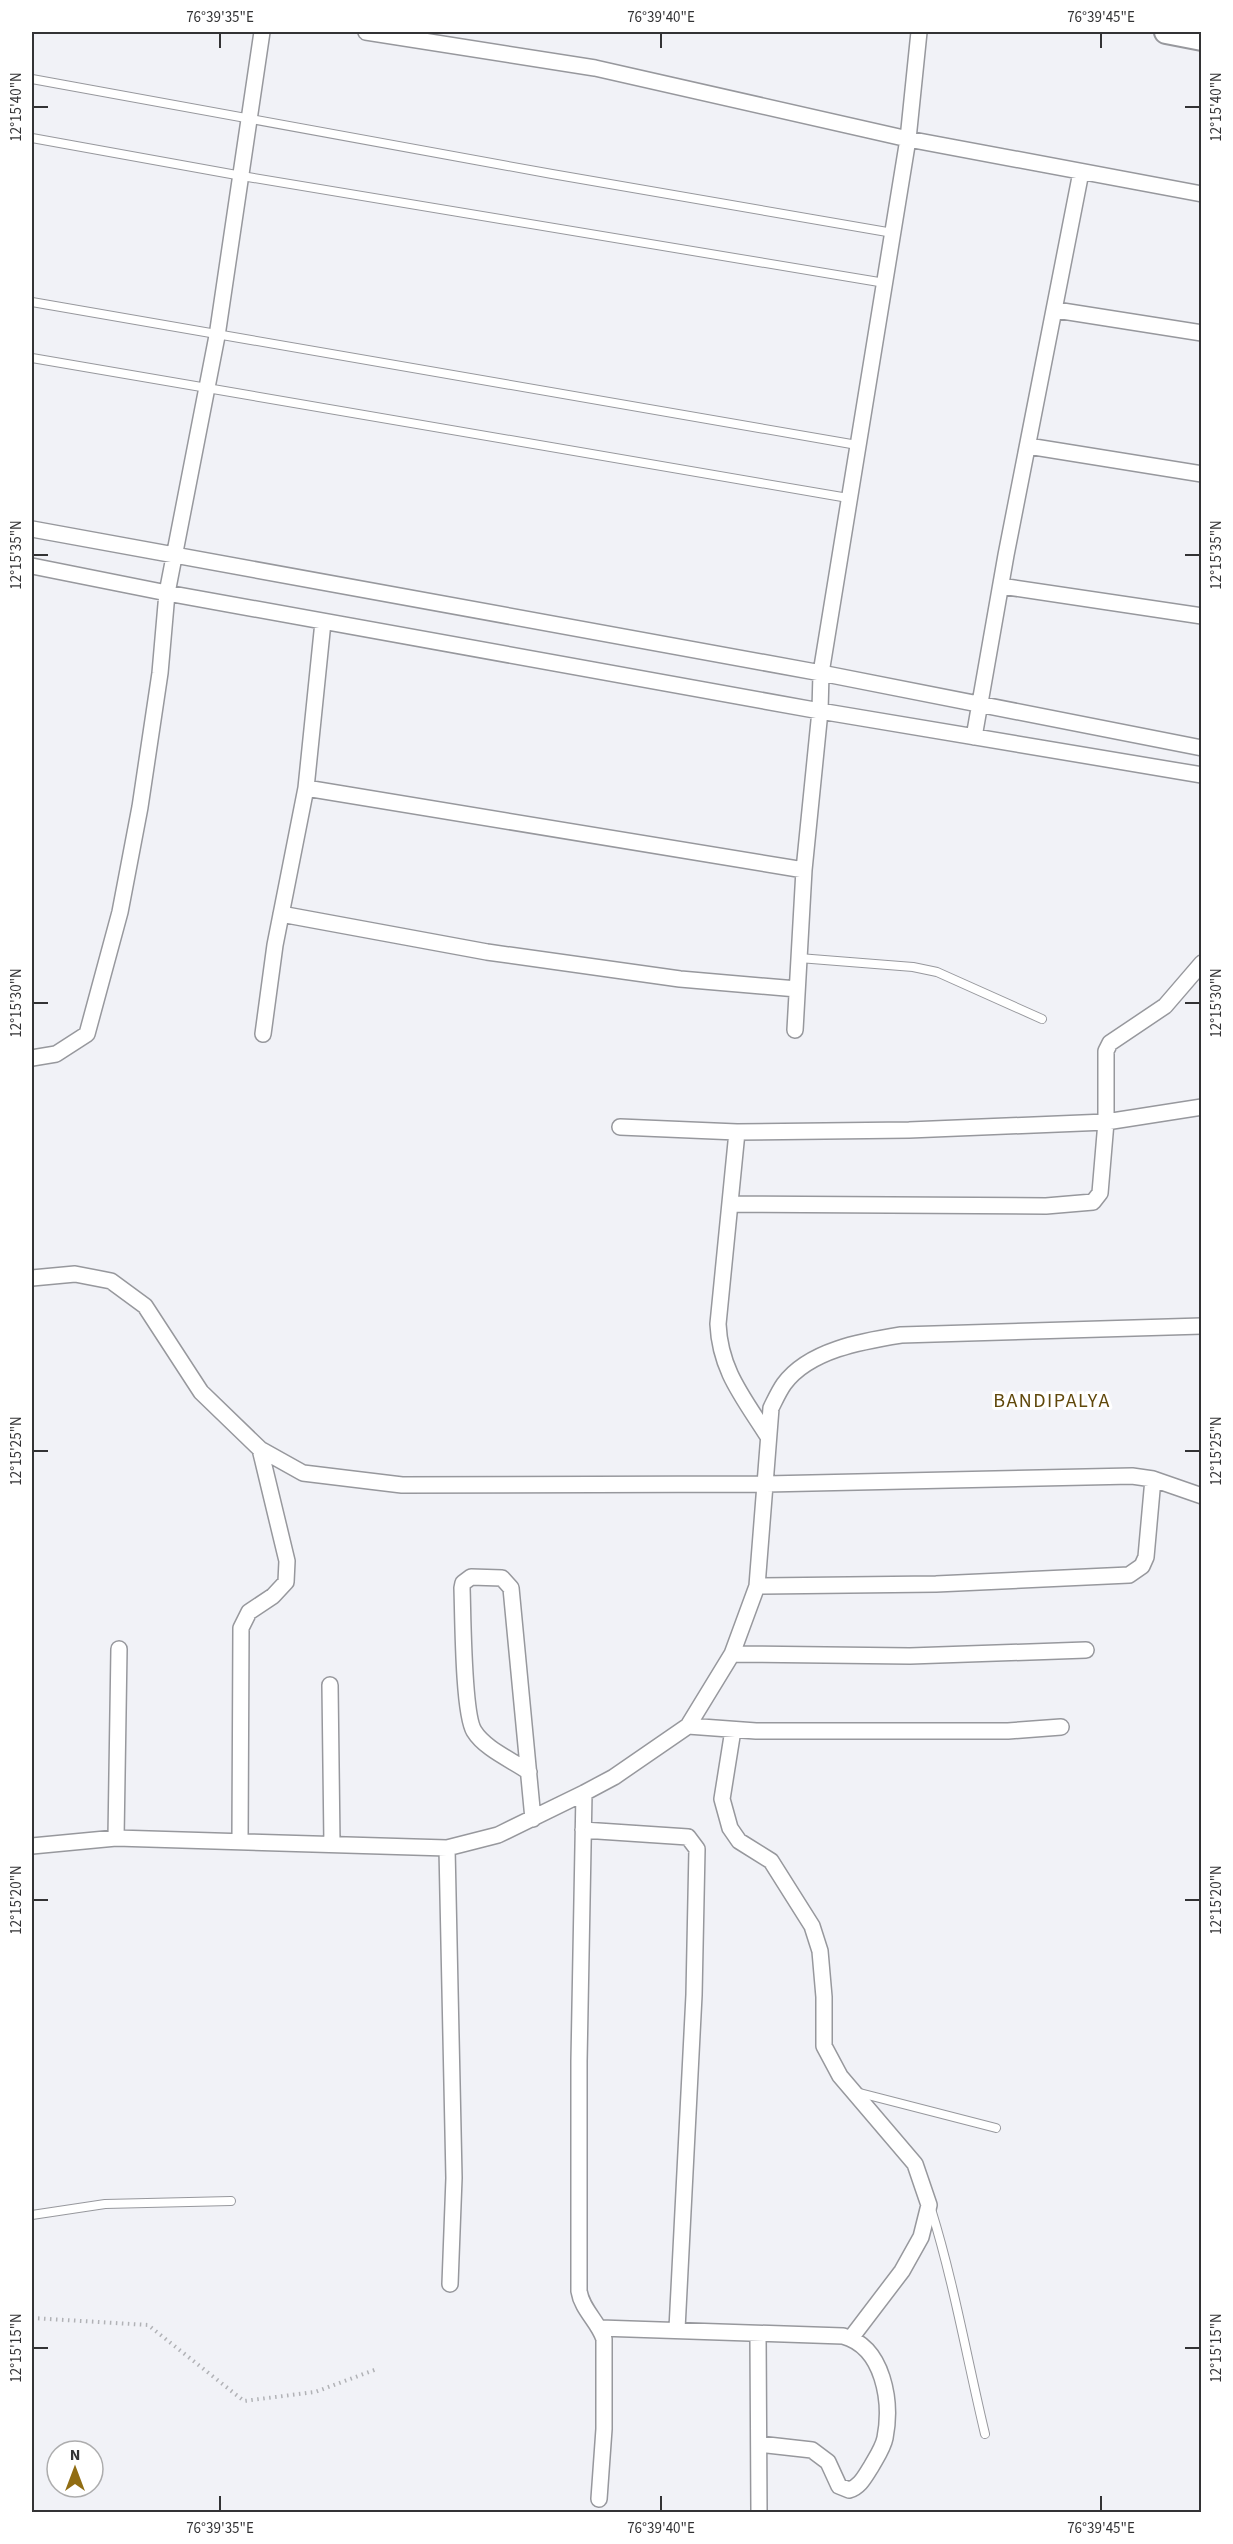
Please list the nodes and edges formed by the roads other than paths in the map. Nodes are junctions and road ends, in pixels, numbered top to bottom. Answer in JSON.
{"nodes":[{"id":1,"x":262,"y":32,"type":"edge"},
{"id":2,"x":366,"y":32,"type":"edge"},
{"id":3,"x":918,"y":32,"type":"edge"},
{"id":4,"x":1166,"y":32,"type":"edge"},
{"id":5,"x":1202,"y":39,"type":"edge"},
{"id":6,"x":32,"y":79,"type":"edge"},
{"id":7,"x":251,"y":118,"type":"junction"},
{"id":8,"x":32,"y":138,"type":"edge"},
{"id":9,"x":908,"y":138,"type":"junction"},
{"id":10,"x":1081,"y":172,"type":"junction"},
{"id":11,"x":242,"y":176,"type":"junction"},
{"id":12,"x":1202,"y":194,"type":"edge"},
{"id":13,"x":894,"y":233,"type":"junction"},
{"id":14,"x":886,"y":283,"type":"junction"},
{"id":15,"x":32,"y":302,"type":"edge"},
{"id":16,"x":1056,"y":310,"type":"junction"},
{"id":17,"x":1202,"y":333,"type":"edge"},
{"id":18,"x":217,"y":336,"type":"junction"},
{"id":19,"x":32,"y":358,"type":"edge"},
{"id":20,"x":207,"y":390,"type":"junction"},
{"id":21,"x":857,"y":445,"type":"junction"},
{"id":22,"x":1028,"y":446,"type":"junction"},
{"id":23,"x":1202,"y":474,"type":"edge"},
{"id":24,"x":848,"y":498,"type":"junction"},
{"id":25,"x":32,"y":529,"type":"edge"},
{"id":26,"x":175,"y":555,"type":"junction"},
{"id":27,"x":32,"y":566,"type":"edge"},
{"id":28,"x":1001,"y":586,"type":"junction"},
{"id":29,"x":167,"y":593,"type":"junction"},
{"id":30,"x":1202,"y":616,"type":"edge"},
{"id":31,"x":323,"y":622,"type":"junction"},
{"id":32,"x":821,"y":673,"type":"junction"},
{"id":33,"x":981,"y":705,"type":"junction"},
{"id":34,"x":820,"y":711,"type":"junction"},
{"id":35,"x":975,"y":737,"type":"junction"},
{"id":36,"x":1202,"y":748,"type":"edge"},
{"id":37,"x":1202,"y":775,"type":"edge"},
{"id":38,"x":306,"y":788,"type":"junction"},
{"id":39,"x":804,"y":870,"type":"junction"},
{"id":40,"x":281,"y":914,"type":"junction"},
{"id":41,"x":799,"y":958,"type":"junction"},
{"id":42,"x":1202,"y":963,"type":"edge"},
{"id":43,"x":797,"y":989,"type":"junction"},
{"id":44,"x":1042,"y":1019,"type":"dead end"},
{"id":45,"x":795,"y":1030,"type":"dead end"},
{"id":46,"x":263,"y":1034,"type":"dead end"},
{"id":47,"x":32,"y":1058,"type":"edge"},
{"id":48,"x":1202,"y":1107,"type":"edge"},
{"id":49,"x":1106,"y":1122,"type":"junction"},
{"id":50,"x":620,"y":1127,"type":"dead end"},
{"id":51,"x":737,"y":1132,"type":"junction"},
{"id":52,"x":731,"y":1204,"type":"junction"},
{"id":53,"x":32,"y":1278,"type":"edge"},
{"id":54,"x":1202,"y":1326,"type":"edge"},
{"id":55,"x":767,"y":1436,"type":"junction"},
{"id":56,"x":260,"y":1449,"type":"junction"},
{"id":57,"x":1153,"y":1479,"type":"junction"},
{"id":58,"x":766,"y":1484,"type":"junction"},
{"id":59,"x":1202,"y":1496,"type":"edge"},
{"id":60,"x":757,"y":1586,"type":"junction"},
{"id":61,"x":119,"y":1649,"type":"dead end"},
{"id":62,"x":1086,"y":1650,"type":"dead end"},
{"id":63,"x":732,"y":1654,"type":"junction"},
{"id":64,"x":330,"y":1685,"type":"dead end"},
{"id":65,"x":688,"y":1726,"type":"junction"},
{"id":66,"x":1061,"y":1727,"type":"dead end"},
{"id":67,"x":733,"y":1730,"type":"junction"},
{"id":68,"x":529,"y":1772,"type":"junction"},
{"id":69,"x":584,"y":1793,"type":"junction"},
{"id":70,"x":533,"y":1819,"type":"junction"},
{"id":71,"x":583,"y":1830,"type":"junction"},
{"id":72,"x":116,"y":1838,"type":"junction"},
{"id":73,"x":240,"y":1841,"type":"junction"},
{"id":74,"x":332,"y":1844,"type":"junction"},
{"id":75,"x":32,"y":1846,"type":"edge"},
{"id":76,"x":447,"y":1848,"type":"junction"},
{"id":77,"x":854,"y":2091,"type":"junction"},
{"id":78,"x":996,"y":2128,"type":"dead end"},
{"id":79,"x":231,"y":2201,"type":"dead end"},
{"id":80,"x":929,"y":2205,"type":"junction"},
{"id":81,"x":32,"y":2216,"type":"edge"},
{"id":82,"x":450,"y":2284,"type":"dead end"},
{"id":83,"x":600,"y":2328,"type":"junction"},
{"id":84,"x":677,"y":2329,"type":"junction"},
{"id":85,"x":758,"y":2335,"type":"junction"},
{"id":86,"x":851,"y":2338,"type":"junction"},
{"id":87,"x":985,"y":2434,"type":"dead end"},
{"id":88,"x":759,"y":2444,"type":"junction"},
{"id":89,"x":599,"y":2499,"type":"dead end"},
{"id":90,"x":759,"y":2512,"type":"edge"}],
"edges":[{"from":1,"to":7,"type":"street"},
{"from":2,"to":9,"type":"street"},
{"from":3,"to":9,"type":"street"},
{"from":4,"to":5,"type":"street"},
{"from":6,"to":7,"type":"lane"},
{"from":7,"to":11,"type":"street"},
{"from":7,"to":13,"type":"lane"},
{"from":8,"to":11,"type":"lane"},
{"from":9,"to":10,"type":"street"},
{"from":9,"to":13,"type":"street"},
{"from":10,"to":12,"type":"street"},
{"from":10,"to":16,"type":"street"},
{"from":11,"to":14,"type":"lane"},
{"from":11,"to":18,"type":"street"},
{"from":13,"to":14,"type":"street"},
{"from":14,"to":21,"type":"street"},
{"from":15,"to":18,"type":"lane"},
{"from":16,"to":17,"type":"street"},
{"from":16,"to":22,"type":"street"},
{"from":18,"to":20,"type":"street"},
{"from":18,"to":21,"type":"lane"},
{"from":19,"to":20,"type":"lane"},
{"from":20,"to":24,"type":"lane"},
{"from":20,"to":26,"type":"street"},
{"from":21,"to":24,"type":"street"},
{"from":22,"to":23,"type":"street"},
{"from":22,"to":28,"type":"street"},
{"from":24,"to":32,"type":"street"},
{"from":25,"to":26,"type":"street"},
{"from":26,"to":29,"type":"street"},
{"from":26,"to":32,"type":"street"},
{"from":27,"to":29,"type":"street"},
{"from":28,"to":30,"type":"street"},
{"from":28,"to":33,"type":"street"},
{"from":29,"to":31,"type":"street"},
{"from":29,"to":47,"type":"street"},
{"from":31,"to":34,"type":"street"},
{"from":31,"to":38,"type":"street"},
{"from":32,"to":33,"type":"street"},
{"from":32,"to":34,"type":"street"},
{"from":33,"to":35,"type":"street"},
{"from":33,"to":36,"type":"street"},
{"from":34,"to":35,"type":"street"},
{"from":34,"to":39,"type":"street"},
{"from":35,"to":37,"type":"street"},
{"from":38,"to":39,"type":"street"},
{"from":38,"to":40,"type":"street"},
{"from":39,"to":41,"type":"street"},
{"from":40,"to":43,"type":"street"},
{"from":40,"to":46,"type":"street"},
{"from":41,"to":43,"type":"street"},
{"from":41,"to":44,"type":"lane"},
{"from":42,"to":49,"type":"street"},
{"from":43,"to":45,"type":"street"},
{"from":48,"to":49,"type":"street"},
{"from":49,"to":51,"type":"street"},
{"from":49,"to":52,"type":"street"},
{"from":50,"to":51,"type":"street"},
{"from":51,"to":52,"type":"street"},
{"from":52,"to":55,"type":"street"},
{"from":53,"to":56,"type":"street"},
{"from":54,"to":55,"type":"street"},
{"from":55,"to":58,"type":"street"},
{"from":56,"to":58,"type":"street"},
{"from":56,"to":73,"type":"street"},
{"from":57,"to":58,"type":"street"},
{"from":57,"to":59,"type":"street"},
{"from":57,"to":60,"type":"street"},
{"from":58,"to":60,"type":"street"},
{"from":60,"to":63,"type":"street"},
{"from":61,"to":72,"type":"street"},
{"from":62,"to":63,"type":"street"},
{"from":63,"to":65,"type":"street"},
{"from":64,"to":74,"type":"street"},
{"from":65,"to":67,"type":"street"},
{"from":65,"to":69,"type":"street"},
{"from":66,"to":67,"type":"street"},
{"from":67,"to":77,"type":"street"},
{"from":68,"to":68,"type":"street"},
{"from":68,"to":70,"type":"street"},
{"from":69,"to":70,"type":"street"},
{"from":69,"to":71,"type":"street"},
{"from":70,"to":76,"type":"street"},
{"from":71,"to":83,"type":"street"},
{"from":71,"to":84,"type":"street"},
{"from":72,"to":73,"type":"street"},
{"from":72,"to":75,"type":"street"},
{"from":73,"to":74,"type":"street"},
{"from":74,"to":76,"type":"street"},
{"from":76,"to":82,"type":"street"},
{"from":77,"to":78,"type":"lane"},
{"from":77,"to":80,"type":"street"},
{"from":79,"to":81,"type":"lane"},
{"from":80,"to":86,"type":"street"},
{"from":80,"to":87,"type":"lane"},
{"from":83,"to":84,"type":"street"},
{"from":83,"to":89,"type":"street"},
{"from":84,"to":85,"type":"street"},
{"from":85,"to":86,"type":"street"},
{"from":85,"to":88,"type":"street"},
{"from":86,"to":88,"type":"street"},
{"from":88,"to":90,"type":"street"}]}
